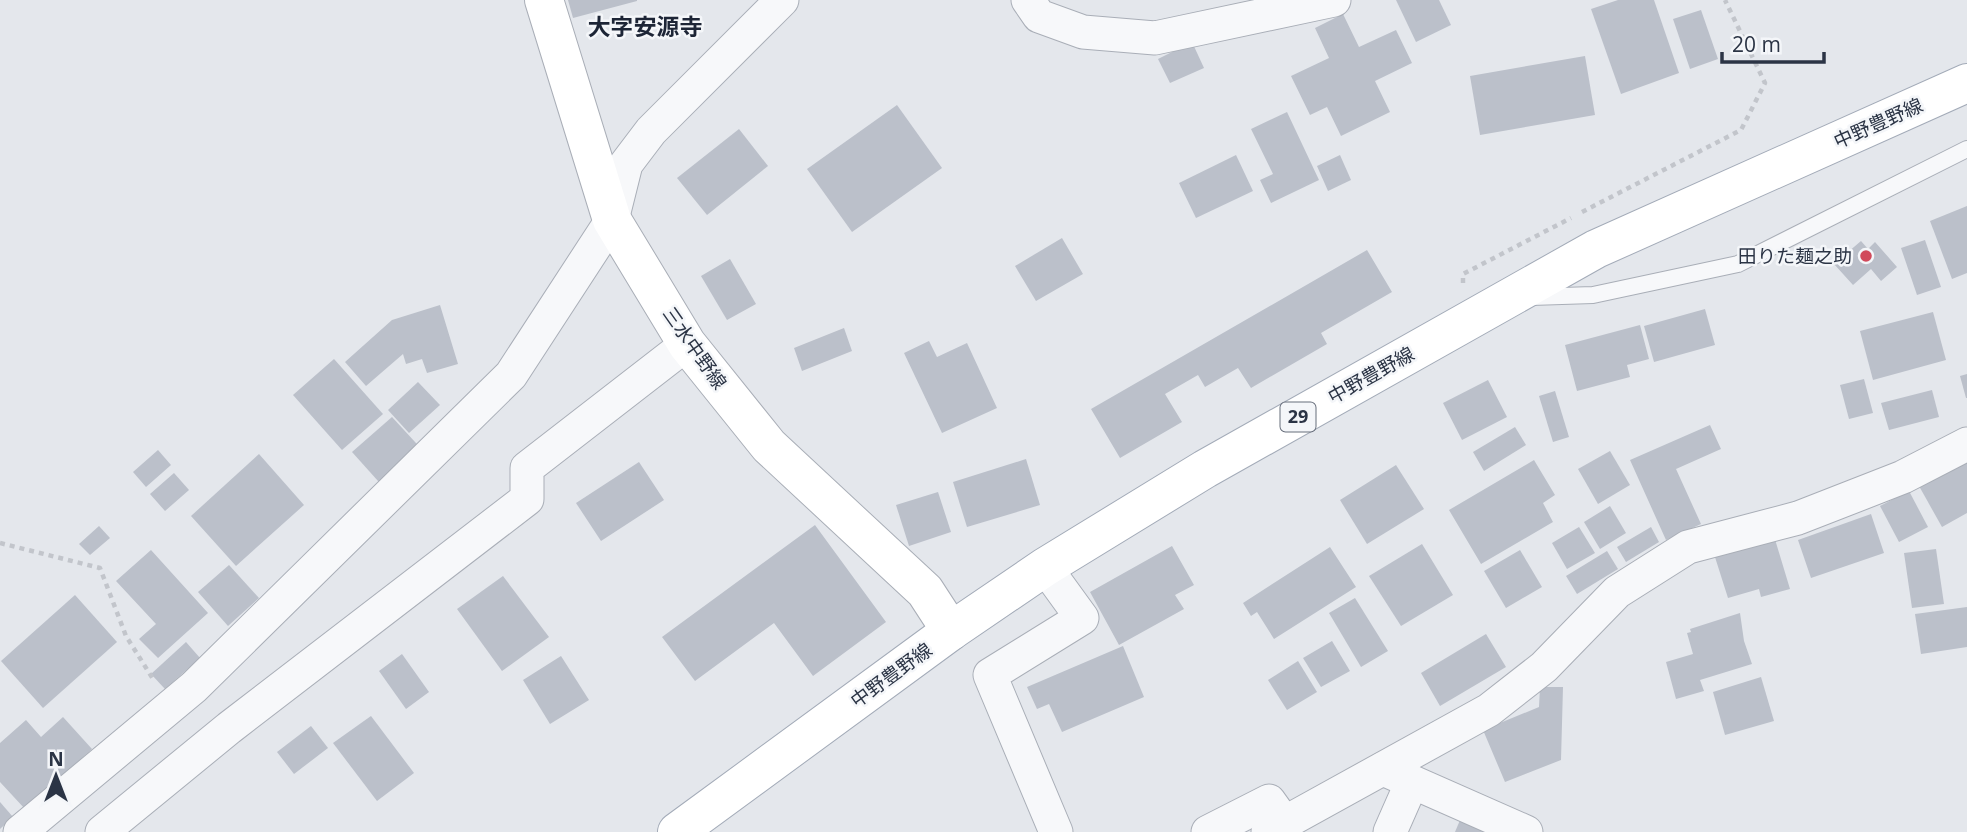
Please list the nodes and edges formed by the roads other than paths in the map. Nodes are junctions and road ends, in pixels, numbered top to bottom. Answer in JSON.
{"nodes":[{"id":1,"x":544,"y":0,"type":"edge"},
{"id":2,"x":782,"y":0,"type":"edge"},
{"id":3,"x":1028,"y":0,"type":"edge"},
{"id":4,"x":1334,"y":0,"type":"edge"},
{"id":5,"x":1967,"y":83,"type":"edge"},
{"id":6,"x":1967,"y":149,"type":"edge"},
{"id":7,"x":612,"y":220,"type":"junction"},
{"id":8,"x":1509,"y":298,"type":"junction"},
{"id":9,"x":687,"y":344,"type":"junction"},
{"id":10,"x":1967,"y":444,"type":"edge"},
{"id":11,"x":1045,"y":567,"type":"junction"},
{"id":12,"x":951,"y":631,"type":"junction"},
{"id":13,"x":1397,"y":775,"type":"junction"},
{"id":14,"x":1276,"y":827,"type":"edge"},
{"id":15,"x":20,"y":832,"type":"edge"},
{"id":16,"x":102,"y":832,"type":"edge"},
{"id":17,"x":677,"y":832,"type":"edge"},
{"id":18,"x":1056,"y":832,"type":"edge"},
{"id":19,"x":1208,"y":832,"type":"edge"},
{"id":20,"x":1390,"y":832,"type":"edge"},
{"id":21,"x":1525,"y":832,"type":"edge"}],
"edges":[{"from":1,"to":7,"type":"main road","name":"三水中野線"},
{"from":2,"to":7,"type":"street"},
{"from":3,"to":4,"type":"street"},
{"from":5,"to":8,"type":"main road","name":"中野豊野線","number":"29"},
{"from":6,"to":8,"type":"lane"},
{"from":7,"to":9,"type":"main road","name":"三水中野線"},
{"from":7,"to":15,"type":"street"},
{"from":8,"to":11,"type":"main road","name":"中野豊野線","number":"29"},
{"from":9,"to":12,"type":"main road","name":"三水中野線"},
{"from":9,"to":16,"type":"street"},
{"from":10,"to":13,"type":"street"},
{"from":11,"to":12,"type":"main road","name":"中野豊野線","number":"29"},
{"from":11,"to":18,"type":"street"},
{"from":12,"to":17,"type":"main road","name":"中野豊野線","number":"29"},
{"from":13,"to":14,"type":"street"},
{"from":13,"to":20,"type":"street"},
{"from":13,"to":21,"type":"street"},
{"from":14,"to":19,"type":"street"}]}
